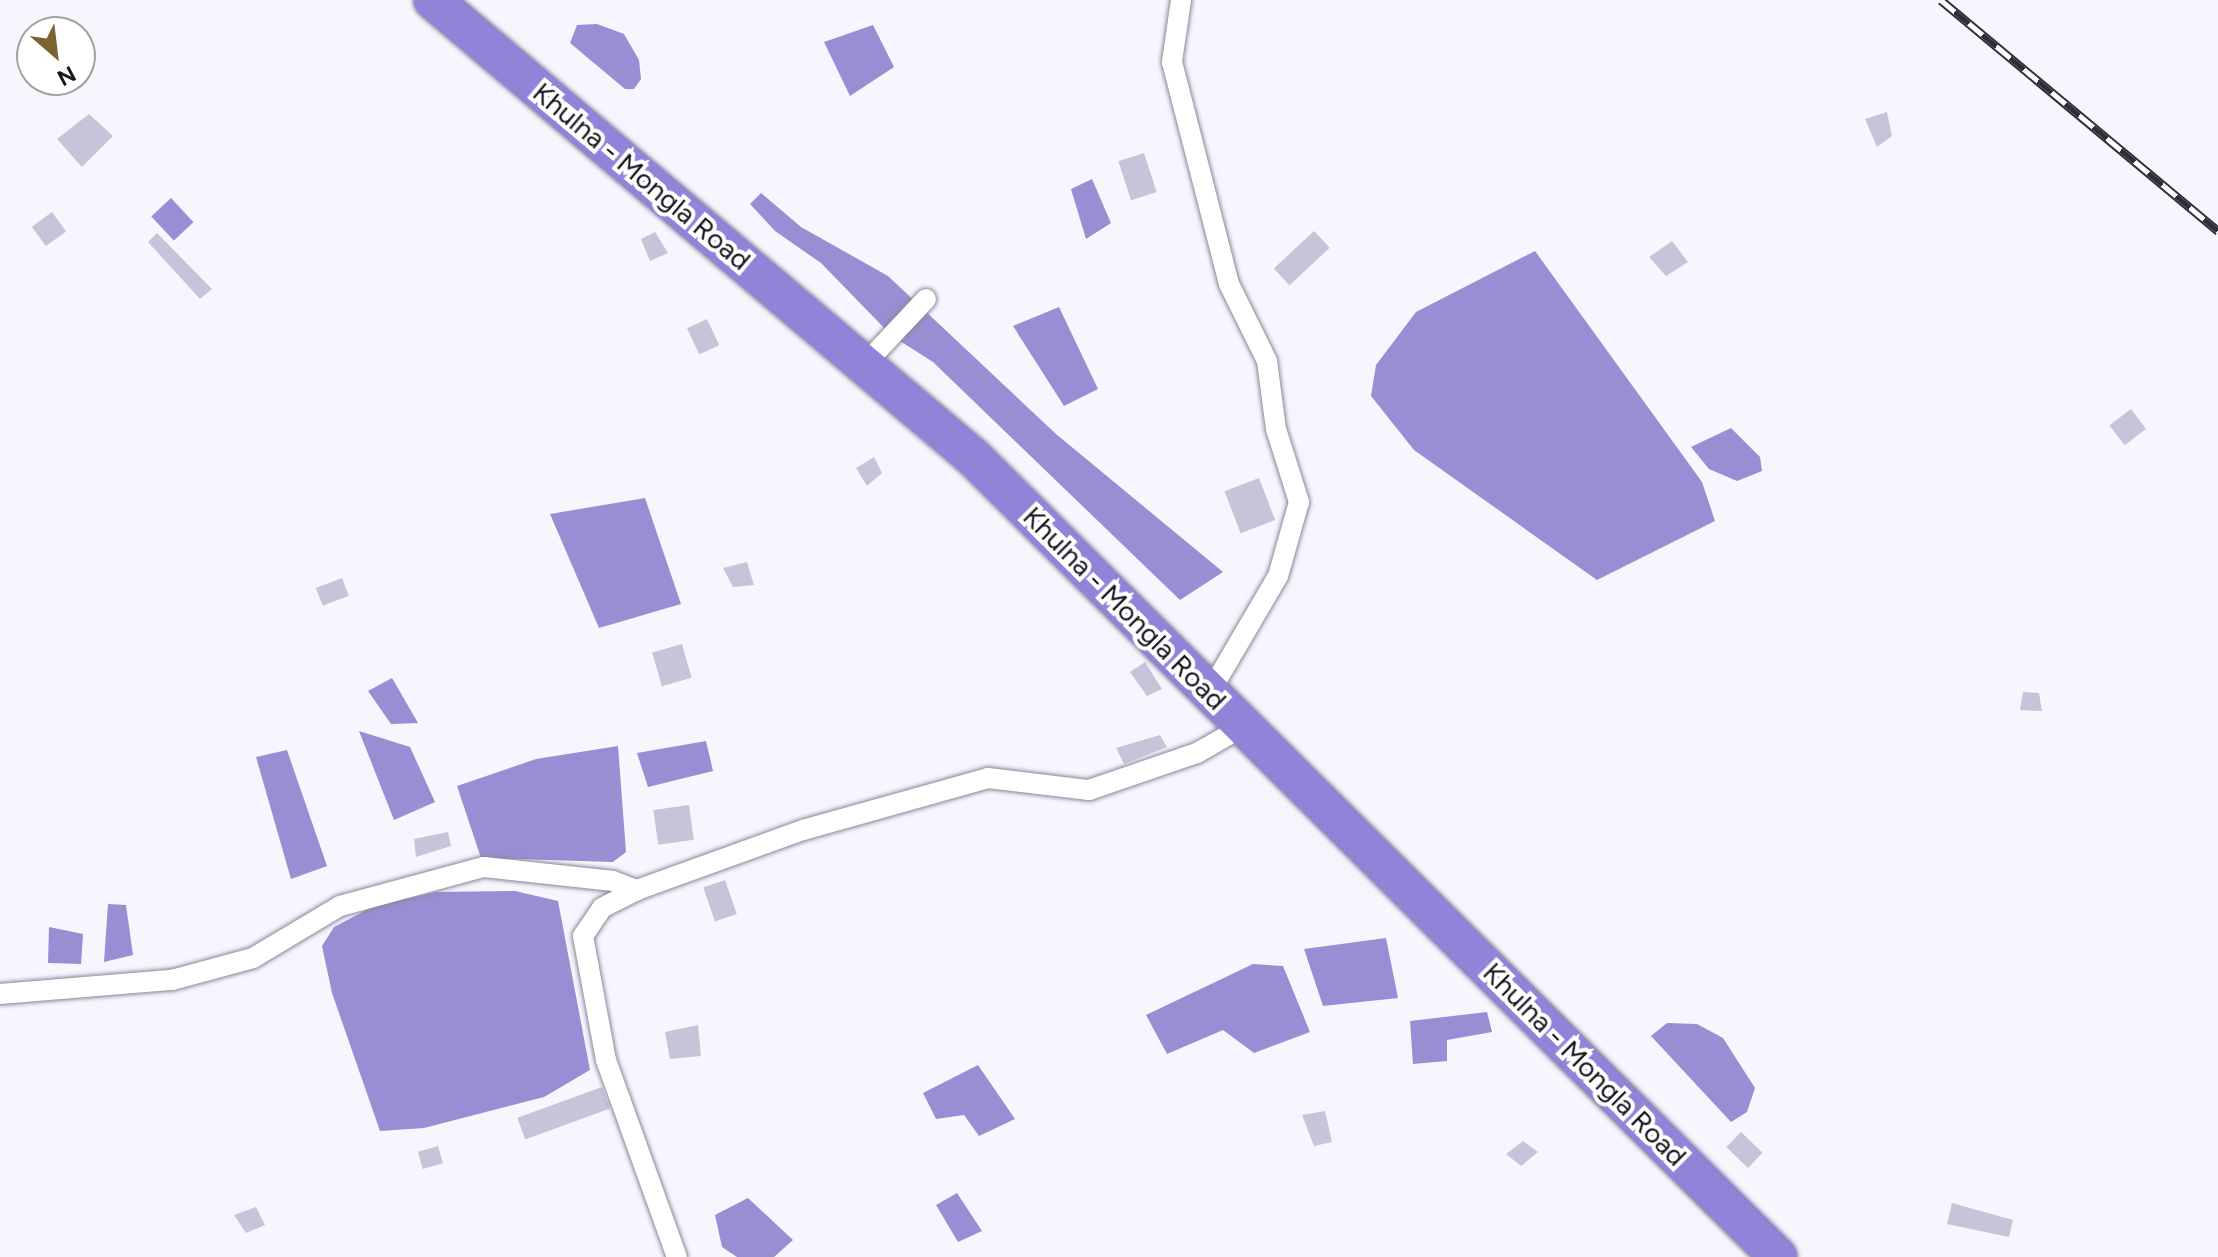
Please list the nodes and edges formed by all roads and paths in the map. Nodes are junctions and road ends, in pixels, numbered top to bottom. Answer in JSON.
{"nodes":[{"id":1,"x":433,"y":0,"type":"edge"},
{"id":2,"x":1181,"y":0,"type":"edge"},
{"id":3,"x":926,"y":299,"type":"dead end"},
{"id":4,"x":865,"y":364,"type":"junction"},
{"id":5,"x":1210,"y":692,"type":"junction"},
{"id":6,"x":1244,"y":726,"type":"junction"},
{"id":7,"x":637,"y":890,"type":"junction"},
{"id":8,"x":0,"y":994,"type":"edge"},
{"id":9,"x":677,"y":1257,"type":"edge"},
{"id":10,"x":1778,"y":1257,"type":"edge"}],
"edges":[{"from":1,"to":4,"type":"highway","name":"Khulna - Mongla Road"},
{"from":2,"to":5,"type":"street"},
{"from":3,"to":4,"type":"street"},
{"from":4,"to":5,"type":"highway","name":"Khulna - Mongla Road"},
{"from":5,"to":6,"type":"highway","name":"Khulna - Mongla Road"},
{"from":6,"to":7,"type":"street"},
{"from":6,"to":10,"type":"highway","name":"Khulna - Mongla Road"},
{"from":7,"to":8,"type":"street"},
{"from":7,"to":9,"type":"street"}]}
